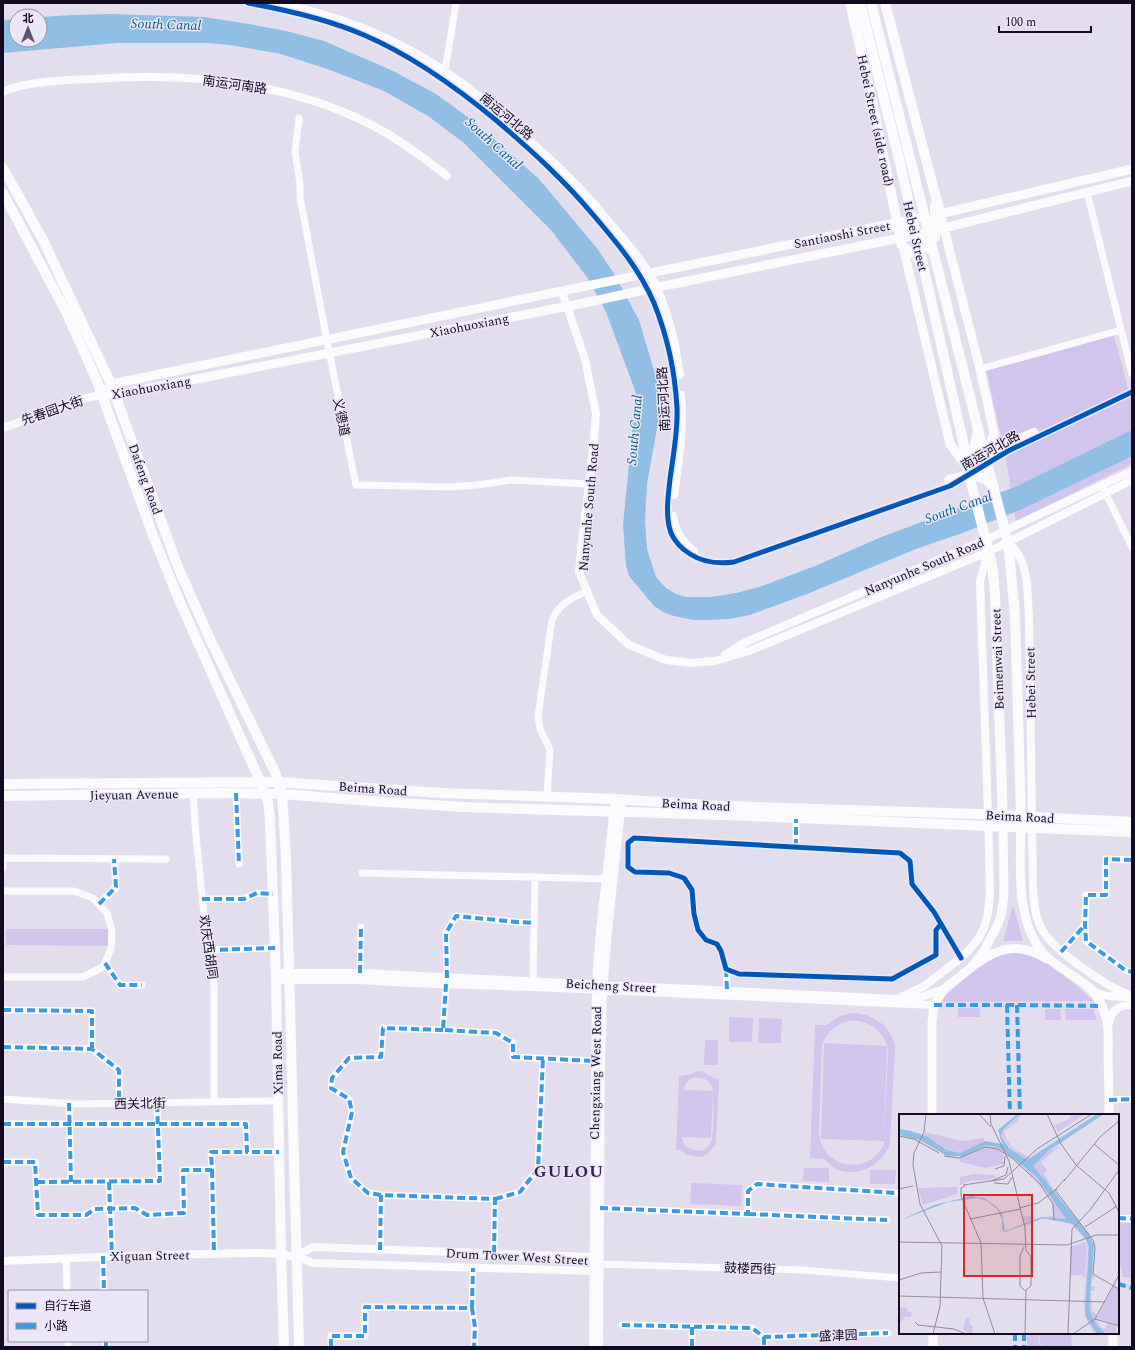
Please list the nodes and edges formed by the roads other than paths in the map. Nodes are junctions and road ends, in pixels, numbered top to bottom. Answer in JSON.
{"nodes":[{"id":1,"x":248,"y":3,"type":"edge"},
{"id":2,"x":278,"y":3,"type":"edge"},
{"id":3,"x":456,"y":3,"type":"edge"},
{"id":4,"x":850,"y":3,"type":"edge"},
{"id":5,"x":860,"y":3,"type":"edge"},
{"id":6,"x":871,"y":3,"type":"edge"},
{"id":7,"x":885,"y":3,"type":"edge"},
{"id":8,"x":443,"y":74,"type":"junction"},
{"id":9,"x":3,"y":92,"type":"edge"},
{"id":10,"x":299,"y":118,"type":"dead end"},
{"id":11,"x":3,"y":168,"type":"edge"},
{"id":12,"x":1132,"y":169,"type":"edge"},
{"id":13,"x":447,"y":176,"type":"dead end"},
{"id":14,"x":902,"y":177,"type":"junction"},
{"id":15,"x":1132,"y":181,"type":"edge"},
{"id":16,"x":1087,"y":192,"type":"junction"},
{"id":17,"x":3,"y":193,"type":"edge"},
{"id":18,"x":912,"y":220,"type":"junction"},
{"id":19,"x":897,"y":221,"type":"junction"},
{"id":20,"x":883,"y":226,"type":"joint"},
{"id":21,"x":929,"y":226,"type":"junction"},
{"id":22,"x":42,"y":240,"type":"junction"},
{"id":23,"x":902,"y":242,"type":"junction"},
{"id":24,"x":31,"y":246,"type":"junction"},
{"id":25,"x":922,"y":267,"type":"junction"},
{"id":26,"x":644,"y":274,"type":"junction"},
{"id":27,"x":584,"y":287,"type":"joint"},
{"id":28,"x":652,"y":288,"type":"junction"},
{"id":29,"x":562,"y":292,"type":"junction"},
{"id":30,"x":594,"y":301,"type":"joint"},
{"id":31,"x":567,"y":305,"type":"junction"},
{"id":32,"x":1121,"y":330,"type":"junction"},
{"id":33,"x":327,"y":341,"type":"junction"},
{"id":34,"x":329,"y":352,"type":"junction"},
{"id":35,"x":980,"y":369,"type":"junction"},
{"id":36,"x":1132,"y":374,"type":"edge"},
{"id":37,"x":111,"y":384,"type":"junction"},
{"id":38,"x":1132,"y":387,"type":"edge"},
{"id":39,"x":1132,"y":392,"type":"edge"},
{"id":40,"x":102,"y":395,"type":"junction"},
{"id":41,"x":115,"y":395,"type":"junction"},
{"id":42,"x":978,"y":425,"type":"junction"},
{"id":43,"x":3,"y":428,"type":"edge"},
{"id":44,"x":987,"y":460,"type":"junction"},
{"id":45,"x":966,"y":471,"type":"junction"},
{"id":46,"x":1132,"y":471,"type":"edge"},
{"id":47,"x":1132,"y":480,"type":"edge"},
{"id":48,"x":949,"y":483,"type":"junction"},
{"id":49,"x":589,"y":484,"type":"junction"},
{"id":50,"x":1101,"y":485,"type":"junction"},
{"id":51,"x":994,"y":487,"type":"junction"},
{"id":52,"x":974,"y":493,"type":"junction"},
{"id":53,"x":1106,"y":493,"type":"junction"},
{"id":54,"x":1004,"y":528,"type":"junction"},
{"id":55,"x":984,"y":536,"type":"junction"},
{"id":56,"x":1008,"y":542,"type":"junction"},
{"id":57,"x":1132,"y":547,"type":"edge"},
{"id":58,"x":988,"y":552,"type":"junction"},
{"id":59,"x":587,"y":591,"type":"junction"},
{"id":60,"x":715,"y":661,"type":"junction"},
{"id":61,"x":260,"y":781,"type":"junction"},
{"id":62,"x":279,"y":782,"type":"junction"},
{"id":63,"x":3,"y":784,"type":"edge"},
{"id":64,"x":193,"y":793,"type":"junction"},
{"id":65,"x":236,"y":793,"type":"junction"},
{"id":66,"x":265,"y":793,"type":"junction"},
{"id":67,"x":282,"y":794,"type":"junction"},
{"id":68,"x":3,"y":796,"type":"edge"},
{"id":69,"x":548,"y":797,"type":"junction"},
{"id":70,"x":619,"y":800,"type":"junction"},
{"id":71,"x":618,"y":812,"type":"junction"},
{"id":72,"x":988,"y":814,"type":"junction"},
{"id":73,"x":1003,"y":815,"type":"junction"},
{"id":74,"x":1020,"y":816,"type":"junction"},
{"id":75,"x":1032,"y":816,"type":"junction"},
{"id":76,"x":796,"y":819,"type":"junction"},
{"id":77,"x":1132,"y":822,"type":"edge"},
{"id":78,"x":989,"y":826,"type":"junction"},
{"id":79,"x":1003,"y":827,"type":"junction"},
{"id":80,"x":1021,"y":828,"type":"junction"},
{"id":81,"x":1032,"y":828,"type":"junction"},
{"id":82,"x":1132,"y":832,"type":"edge"},
{"id":83,"x":796,"y":847,"type":"junction"},
{"id":84,"x":3,"y":858,"type":"edge"},
{"id":85,"x":166,"y":858,"type":"dead end"},
{"id":86,"x":114,"y":859,"type":"junction"},
{"id":87,"x":1132,"y":860,"type":"edge"},
{"id":88,"x":239,"y":864,"type":"dead end"},
{"id":89,"x":3,"y":868,"type":"edge"},
{"id":90,"x":362,"y":873,"type":"dead end"},
{"id":91,"x":535,"y":877,"type":"junction"},
{"id":92,"x":607,"y":879,"type":"junction"},
{"id":93,"x":3,"y":891,"type":"edge"},
{"id":94,"x":273,"y":894,"type":"junction"},
{"id":95,"x":202,"y":899,"type":"junction"},
{"id":96,"x":99,"y":904,"type":"junction"},
{"id":97,"x":534,"y":923,"type":"junction"},
{"id":98,"x":941,"y":924,"type":"junction"},
{"id":99,"x":1085,"y":925,"type":"junction"},
{"id":100,"x":361,"y":926,"type":"dead end"},
{"id":101,"x":275,"y":948,"type":"junction"},
{"id":102,"x":208,"y":950,"type":"junction"},
{"id":103,"x":1061,"y":952,"type":"junction"},
{"id":104,"x":961,"y":958,"type":"junction"},
{"id":105,"x":105,"y":963,"type":"junction"},
{"id":106,"x":973,"y":966,"type":"junction"},
{"id":107,"x":1059,"y":966,"type":"junction"},
{"id":108,"x":726,"y":969,"type":"junction"},
{"id":109,"x":1132,"y":972,"type":"edge"},
{"id":110,"x":360,"y":973,"type":"junction"},
{"id":111,"x":276,"y":976,"type":"junction"},
{"id":112,"x":289,"y":976,"type":"junction"},
{"id":113,"x":3,"y":977,"type":"edge"},
{"id":114,"x":446,"y":981,"type":"junction"},
{"id":115,"x":533,"y":981,"type":"junction"},
{"id":116,"x":142,"y":985,"type":"dead end"},
{"id":117,"x":599,"y":987,"type":"junction"},
{"id":118,"x":944,"y":989,"type":"junction"},
{"id":119,"x":727,"y":990,"type":"junction"},
{"id":120,"x":1093,"y":991,"type":"junction"},
{"id":121,"x":1132,"y":996,"type":"edge"},
{"id":122,"x":896,"y":999,"type":"junction"},
{"id":123,"x":934,"y":1005,"type":"junction"},
{"id":124,"x":1132,"y":1005,"type":"edge"},
{"id":125,"x":3,"y":1010,"type":"edge"},
{"id":126,"x":1108,"y":1028,"type":"junction"},
{"id":127,"x":443,"y":1030,"type":"junction"},
{"id":128,"x":3,"y":1047,"type":"edge"},
{"id":129,"x":92,"y":1049,"type":"junction"},
{"id":130,"x":543,"y":1058,"type":"junction"},
{"id":131,"x":595,"y":1061,"type":"junction"},
{"id":132,"x":3,"y":1099,"type":"edge"},
{"id":133,"x":1132,"y":1099,"type":"edge"},
{"id":134,"x":278,"y":1100,"type":"junction"},
{"id":135,"x":1109,"y":1100,"type":"junction"},
{"id":136,"x":214,"y":1101,"type":"junction"},
{"id":137,"x":158,"y":1102,"type":"junction"},
{"id":138,"x":119,"y":1103,"type":"junction"},
{"id":139,"x":69,"y":1104,"type":"junction"},
{"id":140,"x":932,"y":1114,"type":"edge"},
{"id":141,"x":1109,"y":1114,"type":"edge"},
{"id":142,"x":3,"y":1124,"type":"edge"},
{"id":143,"x":70,"y":1125,"type":"junction"},
{"id":144,"x":158,"y":1125,"type":"junction"},
{"id":145,"x":247,"y":1152,"type":"junction"},
{"id":146,"x":280,"y":1152,"type":"junction"},
{"id":147,"x":3,"y":1162,"type":"edge"},
{"id":148,"x":212,"y":1170,"type":"junction"},
{"id":149,"x":37,"y":1182,"type":"junction"},
{"id":150,"x":71,"y":1182,"type":"junction"},
{"id":151,"x":109,"y":1182,"type":"junction"},
{"id":152,"x":896,"y":1193,"type":"dead end"},
{"id":153,"x":381,"y":1195,"type":"junction"},
{"id":154,"x":495,"y":1198,"type":"junction"},
{"id":155,"x":600,"y":1208,"type":"junction"},
{"id":156,"x":110,"y":1209,"type":"junction"},
{"id":157,"x":748,"y":1214,"type":"junction"},
{"id":158,"x":1119,"y":1218,"type":"edge"},
{"id":159,"x":1132,"y":1219,"type":"edge"},
{"id":160,"x":887,"y":1220,"type":"dead end"},
{"id":161,"x":380,"y":1250,"type":"junction"},
{"id":162,"x":214,"y":1254,"type":"junction"},
{"id":163,"x":494,"y":1254,"type":"junction"},
{"id":164,"x":281,"y":1255,"type":"junction"},
{"id":165,"x":103,"y":1256,"type":"junction"},
{"id":166,"x":112,"y":1256,"type":"junction"},
{"id":167,"x":296,"y":1256,"type":"junction"},
{"id":168,"x":593,"y":1257,"type":"junction"},
{"id":169,"x":66,"y":1258,"type":"junction"},
{"id":170,"x":3,"y":1261,"type":"edge"},
{"id":171,"x":599,"y":1264,"type":"junction"},
{"id":172,"x":472,"y":1268,"type":"junction"},
{"id":173,"x":593,"y":1271,"type":"junction"},
{"id":174,"x":899,"y":1278,"type":"edge"},
{"id":175,"x":67,"y":1290,"type":"edge"},
{"id":176,"x":104,"y":1290,"type":"edge"},
{"id":177,"x":472,"y":1308,"type":"junction"},
{"id":178,"x":622,"y":1325,"type":"dead end"},
{"id":179,"x":692,"y":1327,"type":"junction"},
{"id":180,"x":888,"y":1334,"type":"dead end"},
{"id":181,"x":933,"y":1334,"type":"edge"},
{"id":182,"x":1113,"y":1334,"type":"edge"},
{"id":183,"x":764,"y":1337,"type":"junction"},
{"id":184,"x":284,"y":1347,"type":"edge"},
{"id":185,"x":299,"y":1347,"type":"edge"},
{"id":186,"x":331,"y":1347,"type":"edge"},
{"id":187,"x":474,"y":1347,"type":"edge"},
{"id":188,"x":592,"y":1347,"type":"edge"},
{"id":189,"x":598,"y":1347,"type":"edge"},
{"id":190,"x":692,"y":1347,"type":"edge"},
{"id":191,"x":764,"y":1347,"type":"edge"},
{"id":192,"x":933,"y":1347,"type":"edge"},
{"id":193,"x":1113,"y":1347,"type":"edge"}],
"edges":[{"from":1,"to":8,"type":"street","name":"南运河北路"},
{"from":2,"to":8,"type":"street","name":"南运河北路"},
{"from":3,"to":8,"type":"street"},
{"from":4,"to":19,"type":"main road","name":"Hebei Street (side road)"},
{"from":5,"to":14,"type":"main road","name":"Hebei Street"},
{"from":6,"to":21,"type":"main road","name":"Hebei Street"},
{"from":7,"to":21,"type":"main road"},
{"from":8,"to":26,"type":"street","name":"南运河北路"},
{"from":9,"to":13,"type":"street","name":"南运河南路"},
{"from":10,"to":33,"type":"street","name":"义德道"},
{"from":11,"to":22,"type":"main road","name":"Dafeng Road"},
{"from":12,"to":21,"type":"main road","name":"Santiaoshi Street"},
{"from":14,"to":18,"type":"main road","name":"Hebei Street"},
{"from":14,"to":19,"type":"main road"},
{"from":15,"to":16,"type":"main road","name":"Santiaoshi Street"},
{"from":16,"to":21,"type":"main road","name":"Santiaoshi Street"},
{"from":16,"to":32,"type":"street"},
{"from":17,"to":24,"type":"main road","name":"Dafeng Road"},
{"from":18,"to":19,"type":"main road","name":"Santiaoshi Street"},
{"from":18,"to":21,"type":"main road","name":"Hebei Street"},
{"from":19,"to":20,"type":"main road"},
{"from":19,"to":21,"type":"main road"},
{"from":19,"to":23,"type":"main road","name":"Hebei Street (side road)"},
{"from":20,"to":26,"type":"main road","name":"Santiaoshi Street"},
{"from":21,"to":23,"type":"main road","name":"Santiaoshi Street"},
{"from":21,"to":25,"type":"main road","name":"Hebei Street"},
{"from":21,"to":35,"type":"main road","name":"Hebei Street"},
{"from":21,"to":42,"type":"main road","name":"Hebei Street"},
{"from":22,"to":24,"type":"main road"},
{"from":22,"to":37,"type":"main road","name":"Dafeng Road"},
{"from":23,"to":25,"type":"main road"},
{"from":23,"to":28,"type":"main road","name":"Santiaoshi Street"},
{"from":23,"to":45,"type":"main road","name":"Hebei Street"},
{"from":24,"to":40,"type":"main road","name":"Dafeng Road"},
{"from":25,"to":45,"type":"main road","name":"Hebei Street"},
{"from":26,"to":27,"type":"main road","name":"Santiaoshi Street"},
{"from":26,"to":28,"type":"street","name":"南运河北路"},
{"from":27,"to":29,"type":"main road","name":"Xiaohuoxiang"},
{"from":28,"to":30,"type":"main road","name":"Santiaoshi Street"},
{"from":28,"to":48,"type":"street","name":"南运河北路"},
{"from":29,"to":31,"type":"street","name":"Nanyunhe South Road"},
{"from":29,"to":33,"type":"main road","name":"Xiaohuoxiang"},
{"from":30,"to":31,"type":"main road","name":"Xiaohuoxiang"},
{"from":31,"to":34,"type":"main road","name":"Xiaohuoxiang"},
{"from":31,"to":49,"type":"street","name":"Nanyunhe South Road"},
{"from":32,"to":35,"type":"street"},
{"from":32,"to":36,"type":"street"},
{"from":33,"to":34,"type":"street","name":"义德道"},
{"from":33,"to":37,"type":"main road","name":"Xiaohuoxiang"},
{"from":34,"to":41,"type":"main road","name":"Xiaohuoxiang"},
{"from":34,"to":49,"type":"street","name":"义德道"},
{"from":35,"to":44,"type":"main road","name":"Hebei Street"},
{"from":37,"to":40,"type":"main road","name":"Xiaohuoxiang"},
{"from":37,"to":41,"type":"main road","name":"Dafeng Road"},
{"from":38,"to":44,"type":"street","name":"南运河北路"},
{"from":39,"to":44,"type":"street","name":"南运河北路"},
{"from":40,"to":41,"type":"main road","name":"Xiaohuoxiang"},
{"from":40,"to":43,"type":"street","name":"先春园大街"},
{"from":40,"to":61,"type":"main road","name":"Dafeng Road"},
{"from":41,"to":62,"type":"main road","name":"Dafeng Road"},
{"from":42,"to":44,"type":"main road","name":"Hebei Street"},
{"from":42,"to":45,"type":"street"},
{"from":44,"to":45,"type":"street","name":"南运河北路"},
{"from":44,"to":51,"type":"main road","name":"Hebei Street"},
{"from":45,"to":48,"type":"main road"},
{"from":45,"to":51,"type":"main road"},
{"from":45,"to":52,"type":"main road","name":"Hebei Street"},
{"from":46,"to":50,"type":"street","name":"Nanyunhe South Road"},
{"from":47,"to":53,"type":"street","name":"Nanyunhe South Road"},
{"from":48,"to":52,"type":"street"},
{"from":49,"to":59,"type":"street","name":"Nanyunhe South Road"},
{"from":50,"to":53,"type":"street"},
{"from":50,"to":54,"type":"street","name":"Nanyunhe South Road"},
{"from":51,"to":54,"type":"main road","name":"Hebei Street"},
{"from":52,"to":55,"type":"main road","name":"Beimenwai Street"},
{"from":53,"to":56,"type":"street","name":"Nanyunhe South Road"},
{"from":53,"to":57,"type":"street"},
{"from":54,"to":55,"type":"street","name":"Nanyunhe South Road"},
{"from":54,"to":56,"type":"main road","name":"Beimenwai Street"},
{"from":55,"to":58,"type":"main road","name":"Beimenwai Street"},
{"from":55,"to":60,"type":"street","name":"Nanyunhe South Road"},
{"from":56,"to":58,"type":"street","name":"Nanyunhe South Road"},
{"from":56,"to":74,"type":"main road","name":"Beimenwai Street"},
{"from":56,"to":75,"type":"street","name":"Hebei Street"},
{"from":58,"to":60,"type":"street","name":"Nanyunhe South Road"},
{"from":58,"to":72,"type":"street"},
{"from":58,"to":73,"type":"main road","name":"Beimenwai Street"},
{"from":59,"to":60,"type":"street","name":"Nanyunhe South Road"},
{"from":59,"to":69,"type":"street"},
{"from":61,"to":62,"type":"main road","name":"Beima Road"},
{"from":61,"to":63,"type":"main road","name":"Jieyuan Avenue"},
{"from":61,"to":66,"type":"main road","name":"Xima Road"},
{"from":62,"to":67,"type":"main road","name":"Dafeng Road"},
{"from":62,"to":69,"type":"main road","name":"Beima Road"},
{"from":64,"to":65,"type":"main road","name":"Jieyuan Avenue"},
{"from":64,"to":68,"type":"main road","name":"Jieyuan Avenue"},
{"from":64,"to":95,"type":"street","name":"欢庆西胡同"},
{"from":65,"to":66,"type":"main road","name":"Jieyuan Avenue"},
{"from":65,"to":88,"type":"street"},
{"from":66,"to":67,"type":"main road","name":"Beima Road"},
{"from":66,"to":94,"type":"main road","name":"Xima Road"},
{"from":67,"to":71,"type":"main road","name":"Beima Road"},
{"from":67,"to":112,"type":"main road","name":"Xima Road"},
{"from":69,"to":70,"type":"main road","name":"Beima Road"},
{"from":70,"to":71,"type":"street","name":"Chengxiang West Road"},
{"from":70,"to":72,"type":"main road","name":"Beima Road"},
{"from":71,"to":76,"type":"main road","name":"Beima Road"},
{"from":71,"to":92,"type":"street","name":"Chengxiang West Road"},
{"from":71,"to":117,"type":"street","name":"Chengxiang West Road"},
{"from":72,"to":73,"type":"main road","name":"Beima Road"},
{"from":72,"to":78,"type":"street"},
{"from":73,"to":74,"type":"main road","name":"Beima Road"},
{"from":73,"to":79,"type":"main road","name":"Beimenwai Street"},
{"from":74,"to":75,"type":"main road","name":"Beima Road"},
{"from":74,"to":80,"type":"main road"},
{"from":75,"to":77,"type":"main road","name":"Beima Road"},
{"from":75,"to":81,"type":"street","name":"Hebei Street"},
{"from":76,"to":78,"type":"main road","name":"Beima Road"},
{"from":76,"to":83,"type":"street"},
{"from":78,"to":79,"type":"main road","name":"Beima Road"},
{"from":78,"to":104,"type":"street"},
{"from":79,"to":80,"type":"main road","name":"Beima Road"},
{"from":79,"to":106,"type":"main road"},
{"from":80,"to":81,"type":"main road","name":"Beima Road"},
{"from":80,"to":107,"type":"main road"},
{"from":81,"to":82,"type":"main road","name":"Beima Road"},
{"from":81,"to":103,"type":"street","name":"Hebei Street"},
{"from":83,"to":98,"type":"street"},
{"from":83,"to":108,"type":"street"},
{"from":84,"to":86,"type":"street"},
{"from":84,"to":89,"type":"street"},
{"from":85,"to":86,"type":"street"},
{"from":86,"to":96,"type":"street"},
{"from":87,"to":99,"type":"street"},
{"from":90,"to":91,"type":"street"},
{"from":91,"to":92,"type":"street"},
{"from":91,"to":97,"type":"street"},
{"from":92,"to":117,"type":"street","name":"Chengxiang West Road"},
{"from":93,"to":96,"type":"street"},
{"from":94,"to":95,"type":"street"},
{"from":94,"to":101,"type":"main road","name":"Xima Road"},
{"from":95,"to":102,"type":"street","name":"欢庆西胡同"},
{"from":96,"to":105,"type":"street"},
{"from":97,"to":114,"type":"street"},
{"from":97,"to":115,"type":"street"},
{"from":98,"to":104,"type":"street"},
{"from":98,"to":108,"type":"street"},
{"from":99,"to":103,"type":"street"},
{"from":99,"to":109,"type":"street"},
{"from":100,"to":110,"type":"street"},
{"from":101,"to":102,"type":"street"},
{"from":101,"to":111,"type":"main road","name":"Xima Road"},
{"from":102,"to":136,"type":"street","name":"欢庆西胡同"},
{"from":103,"to":121,"type":"street","name":"Hebei Street"},
{"from":104,"to":122,"type":"street"},
{"from":105,"to":113,"type":"street"},
{"from":105,"to":116,"type":"street"},
{"from":106,"to":107,"type":"main road"},
{"from":106,"to":118,"type":"main road"},
{"from":107,"to":120,"type":"main road"},
{"from":108,"to":119,"type":"street"},
{"from":110,"to":112,"type":"street","name":"Beicheng Street"},
{"from":110,"to":114,"type":"street","name":"Beicheng Street"},
{"from":111,"to":112,"type":"street","name":"Beicheng Street"},
{"from":111,"to":134,"type":"main road","name":"Xima Road"},
{"from":112,"to":114,"type":"street","name":"Beicheng Street"},
{"from":112,"to":167,"type":"main road","name":"Xima Road"},
{"from":114,"to":115,"type":"street","name":"Beicheng Street"},
{"from":114,"to":117,"type":"street","name":"Beicheng Street"},
{"from":114,"to":127,"type":"street"},
{"from":115,"to":117,"type":"street","name":"Beicheng Street"},
{"from":117,"to":119,"type":"street","name":"Beicheng Street"},
{"from":117,"to":123,"type":"street","name":"Beicheng Street"},
{"from":117,"to":131,"type":"street","name":"Chengxiang West Road"},
{"from":117,"to":155,"type":"street","name":"Chengxiang West Road"},
{"from":118,"to":122,"type":"street","name":"Beicheng Street"},
{"from":118,"to":123,"type":"main road"},
{"from":119,"to":122,"type":"street","name":"Beicheng Street"},
{"from":120,"to":121,"type":"street"},
{"from":120,"to":126,"type":"main road"},
{"from":123,"to":140,"type":"main road"},
{"from":124,"to":126,"type":"street"},
{"from":125,"to":129,"type":"street"},
{"from":126,"to":135,"type":"main road"},
{"from":127,"to":130,"type":"street"},
{"from":127,"to":153,"type":"street"},
{"from":128,"to":129,"type":"street"},
{"from":129,"to":138,"type":"street"},
{"from":130,"to":131,"type":"street"},
{"from":130,"to":154,"type":"street"},
{"from":131,"to":168,"type":"street","name":"Chengxiang West Road"},
{"from":132,"to":139,"type":"street","name":"西关北街"},
{"from":133,"to":135,"type":"street"},
{"from":134,"to":136,"type":"street","name":"西关北街"},
{"from":134,"to":146,"type":"main road","name":"Xima Road"},
{"from":135,"to":141,"type":"main road"},
{"from":136,"to":137,"type":"street","name":"西关北街"},
{"from":137,"to":138,"type":"street","name":"西关北街"},
{"from":137,"to":144,"type":"street"},
{"from":138,"to":139,"type":"street","name":"西关北街"},
{"from":139,"to":143,"type":"street"},
{"from":142,"to":143,"type":"street"},
{"from":143,"to":144,"type":"street"},
{"from":143,"to":150,"type":"street"},
{"from":144,"to":145,"type":"street"},
{"from":144,"to":151,"type":"street"},
{"from":145,"to":146,"type":"street"},
{"from":145,"to":148,"type":"street"},
{"from":146,"to":164,"type":"main road","name":"Xima Road"},
{"from":147,"to":149,"type":"street"},
{"from":148,"to":156,"type":"street"},
{"from":148,"to":162,"type":"street"},
{"from":149,"to":150,"type":"street"},
{"from":149,"to":156,"type":"street"},
{"from":150,"to":151,"type":"street"},
{"from":151,"to":156,"type":"street"},
{"from":152,"to":157,"type":"street"},
{"from":153,"to":154,"type":"street"},
{"from":153,"to":161,"type":"street"},
{"from":154,"to":163,"type":"street"},
{"from":155,"to":157,"type":"street"},
{"from":155,"to":171,"type":"street","name":"Chengxiang West Road"},
{"from":156,"to":166,"type":"street"},
{"from":157,"to":160,"type":"street"},
{"from":158,"to":159,"type":"street"},
{"from":161,"to":163,"type":"street","name":"Drum Tower West Street"},
{"from":161,"to":167,"type":"street","name":"Drum Tower West Street"},
{"from":162,"to":164,"type":"street","name":"Xiguan Street"},
{"from":162,"to":166,"type":"street","name":"Xiguan Street"},
{"from":163,"to":168,"type":"street","name":"Drum Tower West Street"},
{"from":164,"to":167,"type":"street","name":"Xiguan Street"},
{"from":164,"to":184,"type":"main road","name":"Xima Road"},
{"from":165,"to":166,"type":"street","name":"Xiguan Street"},
{"from":165,"to":169,"type":"street","name":"Xiguan Street"},
{"from":165,"to":176,"type":"street"},
{"from":167,"to":172,"type":"street","name":"Drum Tower West Street"},
{"from":167,"to":185,"type":"main road","name":"Xima Road"},
{"from":168,"to":171,"type":"street","name":"Drum Tower West Street"},
{"from":168,"to":173,"type":"street","name":"Chengxiang West Road"},
{"from":169,"to":170,"type":"street","name":"Xiguan Street"},
{"from":169,"to":175,"type":"street"},
{"from":171,"to":173,"type":"street","name":"Drum Tower West Street"},
{"from":171,"to":174,"type":"street","name":"鼓楼西街"},
{"from":171,"to":189,"type":"street","name":"Chengxiang West Road"},
{"from":172,"to":173,"type":"street","name":"Drum Tower West Street"},
{"from":172,"to":177,"type":"street"},
{"from":173,"to":188,"type":"street","name":"Chengxiang West Road"},
{"from":177,"to":186,"type":"street"},
{"from":177,"to":187,"type":"street"},
{"from":178,"to":179,"type":"street","name":"盛津园"},
{"from":179,"to":183,"type":"street","name":"盛津园"},
{"from":179,"to":190,"type":"street"},
{"from":180,"to":183,"type":"street","name":"盛津园"},
{"from":181,"to":192,"type":"main road"},
{"from":182,"to":193,"type":"main road"},
{"from":183,"to":191,"type":"street"}]}
